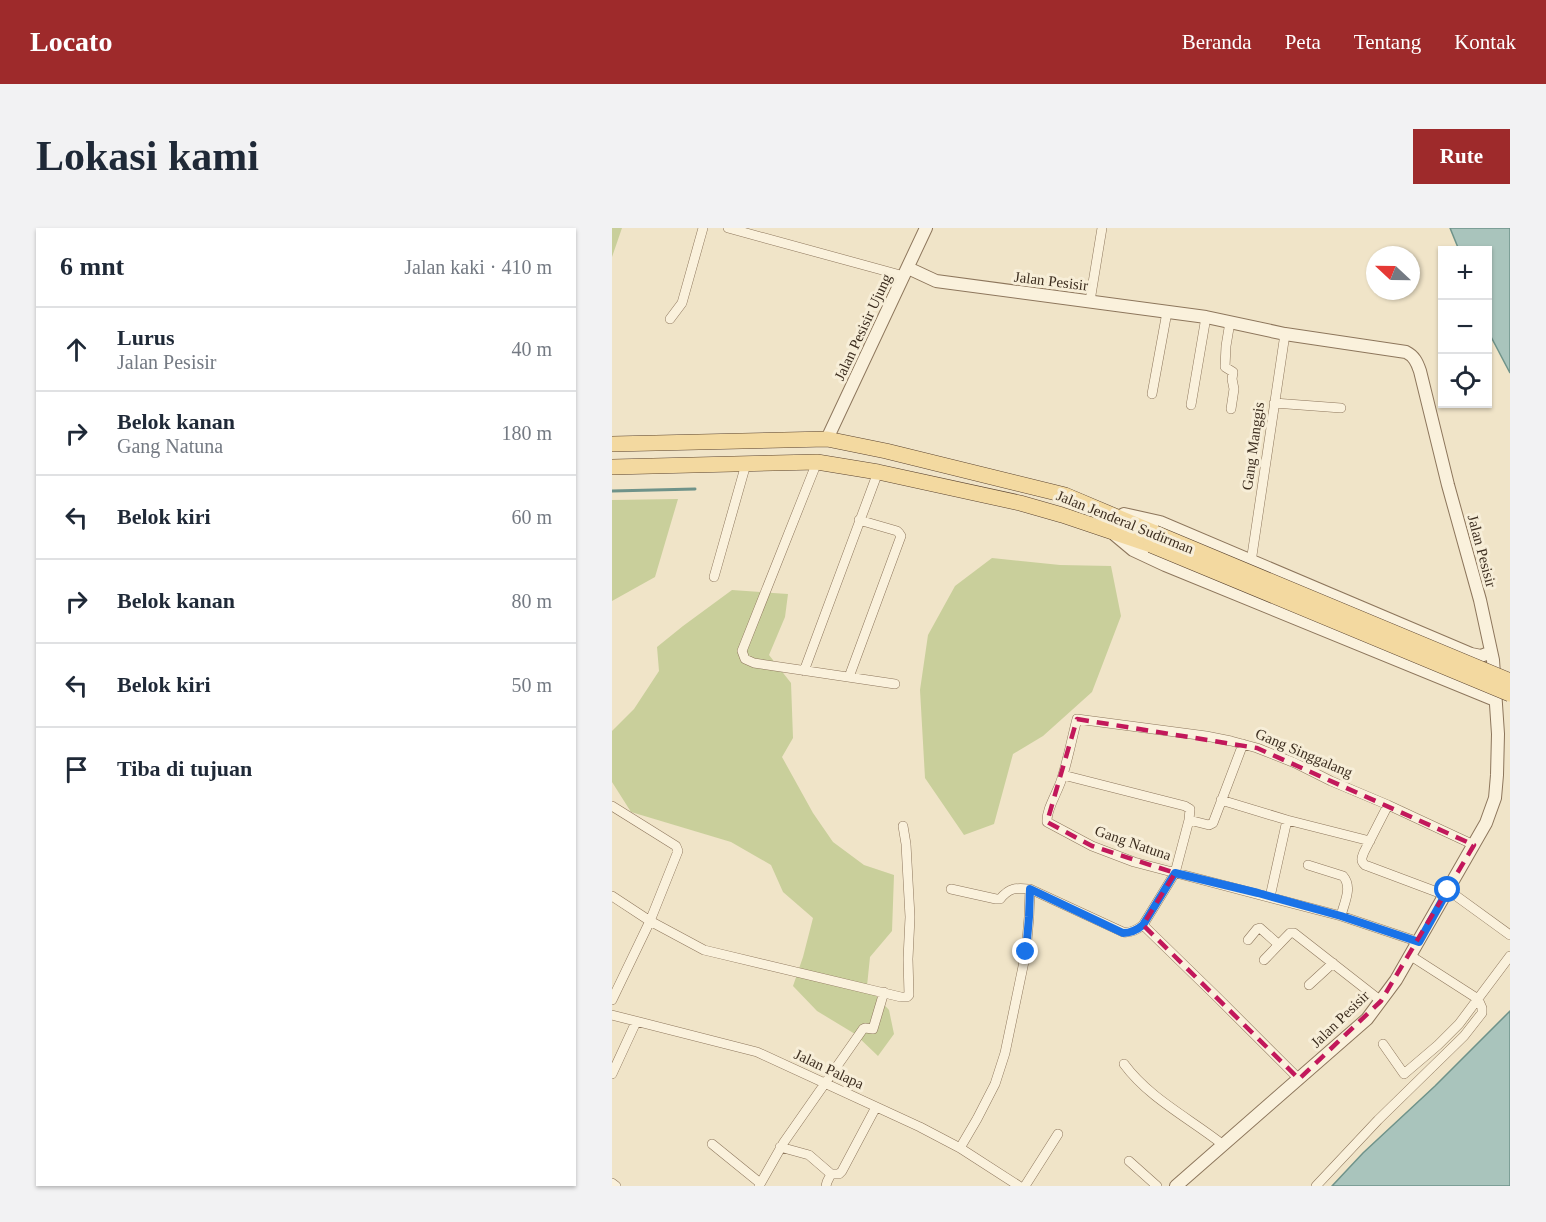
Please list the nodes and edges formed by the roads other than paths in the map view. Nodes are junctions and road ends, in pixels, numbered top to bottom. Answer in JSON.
{"nodes":[{"id":1,"x":703,"y":228,"type":"edge"},
{"id":2,"x":728,"y":228,"type":"edge"},
{"id":3,"x":926,"y":228,"type":"edge"},
{"id":4,"x":1102,"y":228,"type":"edge"},
{"id":5,"x":906,"y":272,"type":"junction"},
{"id":6,"x":1090,"y":301,"type":"junction"},
{"id":7,"x":1167,"y":312,"type":"junction"},
{"id":8,"x":1206,"y":317,"type":"junction"},
{"id":9,"x":670,"y":320,"type":"dead end"},
{"id":10,"x":1230,"y":322,"type":"junction"},
{"id":11,"x":1285,"y":334,"type":"junction"},
{"id":12,"x":1152,"y":394,"type":"dead end"},
{"id":13,"x":1274,"y":403,"type":"junction"},
{"id":14,"x":1191,"y":405,"type":"dead end"},
{"id":15,"x":1341,"y":408,"type":"dead end"},
{"id":16,"x":1231,"y":409,"type":"dead end"},
{"id":17,"x":827,"y":439,"type":"junction"},
{"id":18,"x":612,"y":444,"type":"edge"},
{"id":19,"x":817,"y":462,"type":"junction"},
{"id":20,"x":746,"y":464,"type":"junction"},
{"id":21,"x":612,"y":467,"type":"edge"},
{"id":22,"x":878,"y":472,"type":"junction"},
{"id":23,"x":859,"y":520,"type":"junction"},
{"id":24,"x":1113,"y":524,"type":"junction"},
{"id":25,"x":1153,"y":539,"type":"junction"},
{"id":26,"x":1251,"y":562,"type":"junction"},
{"id":27,"x":714,"y":577,"type":"dead end"},
{"id":28,"x":1491,"y":652,"type":"junction"},
{"id":29,"x":804,"y":671,"type":"junction"},
{"id":30,"x":849,"y":677,"type":"junction"},
{"id":31,"x":1510,"y":681,"type":"edge"},
{"id":32,"x":895,"y":684,"type":"dead end"},
{"id":33,"x":1510,"y":694,"type":"edge"},
{"id":34,"x":1495,"y":700,"type":"junction"},
{"id":35,"x":1243,"y":744,"type":"junction"},
{"id":36,"x":1063,"y":775,"type":"junction"},
{"id":37,"x":1221,"y":800,"type":"junction"},
{"id":38,"x":1388,"y":805,"type":"junction"},
{"id":39,"x":612,"y":806,"type":"edge"},
{"id":40,"x":1189,"y":820,"type":"junction"},
{"id":41,"x":1287,"y":820,"type":"junction"},
{"id":42,"x":903,"y":826,"type":"dead end"},
{"id":43,"x":1370,"y":841,"type":"junction"},
{"id":44,"x":1474,"y":845,"type":"junction"},
{"id":45,"x":1308,"y":865,"type":"dead end"},
{"id":46,"x":1175,"y":873,"type":"junction"},
{"id":47,"x":951,"y":889,"type":"dead end"},
{"id":48,"x":1030,"y":889,"type":"junction"},
{"id":49,"x":1446,"y":892,"type":"junction"},
{"id":50,"x":612,"y":896,"type":"edge"},
{"id":51,"x":1270,"y":897,"type":"junction"},
{"id":52,"x":1341,"y":916,"type":"junction"},
{"id":53,"x":650,"y":921,"type":"junction"},
{"id":54,"x":1143,"y":925,"type":"junction"},
{"id":55,"x":1510,"y":935,"type":"edge"},
{"id":56,"x":1248,"y":940,"type":"dead end"},
{"id":57,"x":1419,"y":942,"type":"junction"},
{"id":58,"x":1278,"y":944,"type":"junction"},
{"id":59,"x":1411,"y":956,"type":"junction"},
{"id":60,"x":1510,"y":956,"type":"edge"},
{"id":61,"x":1264,"y":960,"type":"dead end"},
{"id":62,"x":1333,"y":963,"type":"junction"},
{"id":63,"x":1309,"y":985,"type":"dead end"},
{"id":64,"x":884,"y":992,"type":"junction"},
{"id":65,"x":1478,"y":999,"type":"junction"},
{"id":66,"x":612,"y":1000,"type":"edge"},
{"id":67,"x":1381,"y":1001,"type":"junction"},
{"id":68,"x":612,"y":1016,"type":"edge"},
{"id":69,"x":636,"y":1022,"type":"junction"},
{"id":70,"x":1383,"y":1044,"type":"dead end"},
{"id":71,"x":1124,"y":1064,"type":"dead end"},
{"id":72,"x":612,"y":1074,"type":"edge"},
{"id":73,"x":1299,"y":1079,"type":"junction"},
{"id":74,"x":825,"y":1082,"type":"junction"},
{"id":75,"x":876,"y":1107,"type":"junction"},
{"id":76,"x":1058,"y":1134,"type":"dead end"},
{"id":77,"x":712,"y":1144,"type":"dead end"},
{"id":78,"x":1222,"y":1144,"type":"junction"},
{"id":79,"x":780,"y":1148,"type":"junction"},
{"id":80,"x":960,"y":1148,"type":"junction"},
{"id":81,"x":1129,"y":1161,"type":"dead end"},
{"id":82,"x":831,"y":1174,"type":"junction"},
{"id":83,"x":612,"y":1183,"type":"edge"},
{"id":84,"x":759,"y":1185,"type":"edge"},
{"id":85,"x":616,"y":1186,"type":"edge"},
{"id":86,"x":826,"y":1186,"type":"edge"},
{"id":87,"x":1019,"y":1186,"type":"edge"},
{"id":88,"x":1025,"y":1186,"type":"edge"},
{"id":89,"x":1157,"y":1186,"type":"edge"},
{"id":90,"x":1176,"y":1186,"type":"edge"},
{"id":91,"x":1316,"y":1186,"type":"edge"}],
"edges":[{"from":1,"to":9,"type":"street"},
{"from":2,"to":5,"type":"street"},
{"from":3,"to":5,"type":"street","name":"Jalan Pesisir Ujung"},
{"from":4,"to":6,"type":"street"},
{"from":5,"to":6,"type":"street","name":"Jalan Pesisir"},
{"from":5,"to":17,"type":"street","name":"Jalan Pesisir Ujung"},
{"from":6,"to":7,"type":"street","name":"Jalan Pesisir"},
{"from":7,"to":8,"type":"street","name":"Jalan Pesisir"},
{"from":7,"to":12,"type":"street"},
{"from":8,"to":10,"type":"street","name":"Jalan Pesisir"},
{"from":8,"to":14,"type":"street"},
{"from":10,"to":11,"type":"street","name":"Jalan Pesisir"},
{"from":10,"to":16,"type":"street"},
{"from":11,"to":13,"type":"street","name":"Gang Manggis"},
{"from":11,"to":28,"type":"street","name":"Jalan Pesisir"},
{"from":13,"to":15,"type":"street"},
{"from":13,"to":26,"type":"street","name":"Gang Manggis"},
{"from":17,"to":18,"type":"main road","name":"Jalan Jenderal Sudirman"},
{"from":17,"to":24,"type":"main road","name":"Jalan Jenderal Sudirman"},
{"from":19,"to":20,"type":"main road","name":"Jalan Jenderal Sudirman"},
{"from":19,"to":22,"type":"main road","name":"Jalan Jenderal Sudirman"},
{"from":19,"to":29,"type":"street"},
{"from":20,"to":21,"type":"main road","name":"Jalan Jenderal Sudirman"},
{"from":20,"to":27,"type":"street"},
{"from":22,"to":23,"type":"street"},
{"from":22,"to":24,"type":"main road","name":"Jalan Jenderal Sudirman"},
{"from":23,"to":29,"type":"street"},
{"from":23,"to":30,"type":"street"},
{"from":24,"to":25,"type":"main road","name":"Jalan Jenderal Sudirman"},
{"from":24,"to":26,"type":"street"},
{"from":24,"to":34,"type":"street"},
{"from":25,"to":31,"type":"main road","name":"Jalan Jenderal Sudirman","bridge":true},
{"from":25,"to":33,"type":"main road","name":"Jalan Jenderal Sudirman","bridge":true},
{"from":26,"to":28,"type":"street"},
{"from":28,"to":34,"type":"street","name":"Jalan Pesisir"},
{"from":29,"to":30,"type":"street"},
{"from":30,"to":32,"type":"street"},
{"from":34,"to":44,"type":"street","name":"Jalan Pesisir"},
{"from":35,"to":36,"type":"street","name":"Gang Singgalang"},
{"from":35,"to":37,"type":"street"},
{"from":35,"to":38,"type":"street","name":"Gang Singgalang"},
{"from":36,"to":40,"type":"street"},
{"from":36,"to":46,"type":"street","name":"Gang Natuna"},
{"from":37,"to":40,"type":"street"},
{"from":37,"to":41,"type":"street"},
{"from":38,"to":43,"type":"street"},
{"from":38,"to":44,"type":"street","name":"Gang Singgalang"},
{"from":39,"to":53,"type":"street"},
{"from":40,"to":46,"type":"street"},
{"from":41,"to":43,"type":"street"},
{"from":41,"to":51,"type":"street"},
{"from":42,"to":64,"type":"street"},
{"from":43,"to":49,"type":"street"},
{"from":44,"to":49,"type":"street","name":"Jalan Pesisir"},
{"from":45,"to":52,"type":"street"},
{"from":46,"to":51,"type":"street","name":"Gang Natuna"},
{"from":46,"to":54,"type":"street"},
{"from":47,"to":48,"type":"street"},
{"from":48,"to":54,"type":"street"},
{"from":48,"to":80,"type":"street"},
{"from":49,"to":55,"type":"street"},
{"from":49,"to":57,"type":"street","name":"Jalan Pesisir"},
{"from":50,"to":53,"type":"street"},
{"from":51,"to":52,"type":"street","name":"Gang Natuna"},
{"from":52,"to":57,"type":"street","name":"Gang Natuna"},
{"from":53,"to":64,"type":"street"},
{"from":53,"to":66,"type":"street"},
{"from":54,"to":73,"type":"street"},
{"from":56,"to":58,"type":"street"},
{"from":57,"to":59,"type":"street","name":"Jalan Pesisir"},
{"from":58,"to":61,"type":"street"},
{"from":58,"to":62,"type":"street"},
{"from":59,"to":65,"type":"street"},
{"from":59,"to":67,"type":"street","name":"Jalan Pesisir"},
{"from":60,"to":65,"type":"street"},
{"from":62,"to":63,"type":"street"},
{"from":62,"to":67,"type":"street"},
{"from":64,"to":74,"type":"street"},
{"from":65,"to":70,"type":"street"},
{"from":65,"to":91,"type":"street"},
{"from":67,"to":73,"type":"street","name":"Jalan Pesisir"},
{"from":68,"to":69,"type":"street","name":"Jalan Palapa"},
{"from":69,"to":72,"type":"street"},
{"from":69,"to":74,"type":"street","name":"Jalan Palapa"},
{"from":71,"to":78,"type":"street"},
{"from":73,"to":78,"type":"street","name":"Jalan Pesisir"},
{"from":74,"to":75,"type":"street","name":"Jalan Palapa"},
{"from":74,"to":79,"type":"street"},
{"from":75,"to":80,"type":"street","name":"Jalan Palapa"},
{"from":75,"to":82,"type":"street"},
{"from":76,"to":88,"type":"street"},
{"from":77,"to":84,"type":"street"},
{"from":78,"to":90,"type":"street","name":"Jalan Pesisir"},
{"from":79,"to":82,"type":"street"},
{"from":79,"to":84,"type":"street"},
{"from":80,"to":87,"type":"street","name":"Jalan Palapa"},
{"from":81,"to":89,"type":"street"},
{"from":82,"to":86,"type":"street"},
{"from":83,"to":85,"type":"street"}]}
